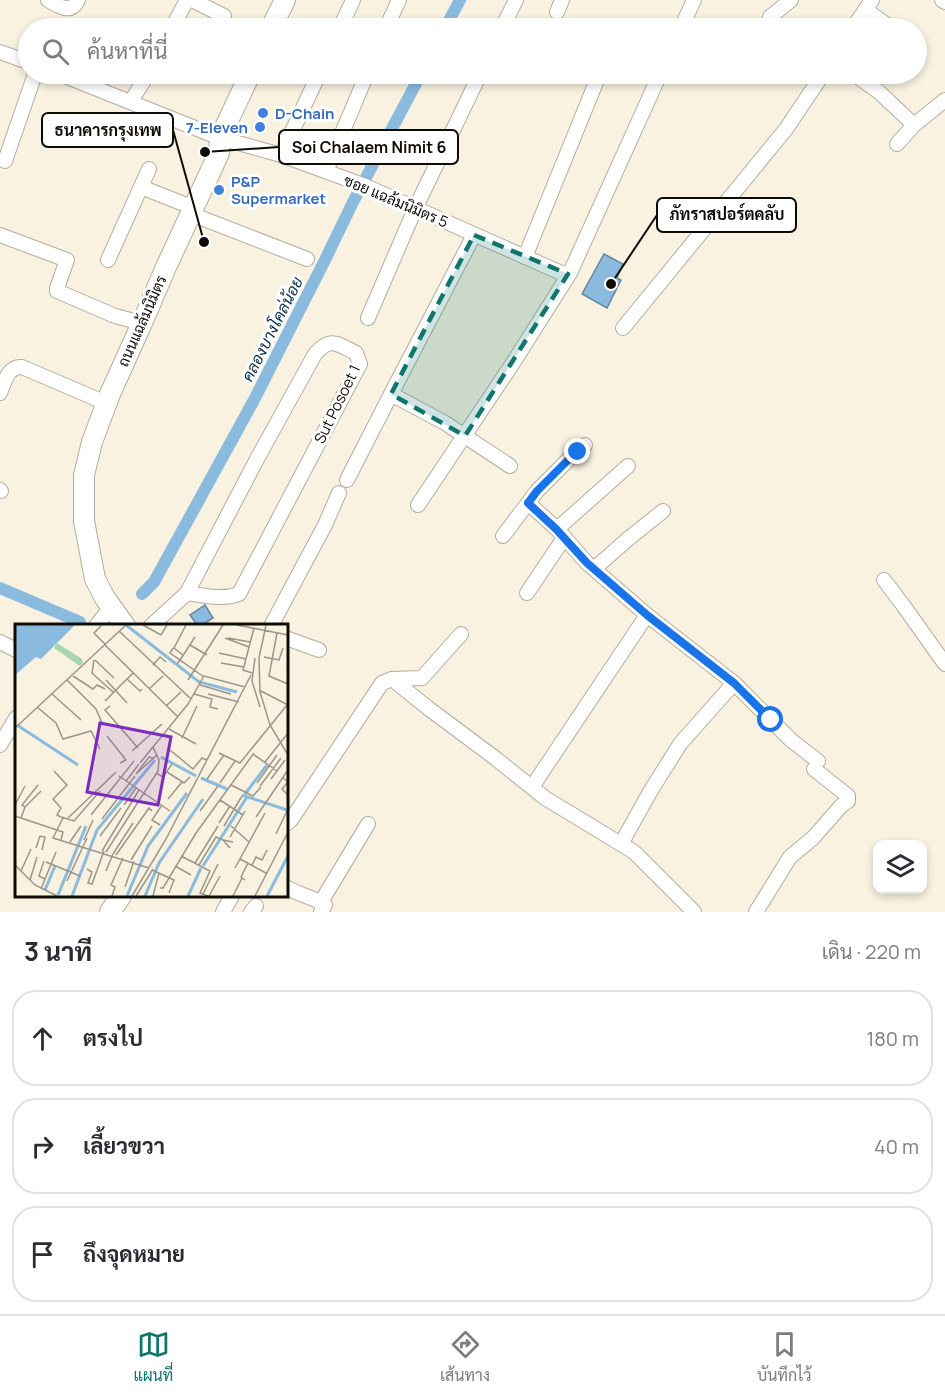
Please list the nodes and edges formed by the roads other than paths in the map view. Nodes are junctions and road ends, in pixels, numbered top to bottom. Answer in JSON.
{"nodes":[{"id":1,"x":48,"y":0,"type":"edge"},
{"id":2,"x":78,"y":0,"type":"edge"},
{"id":3,"x":187,"y":0,"type":"edge"},
{"id":4,"x":192,"y":0,"type":"edge"},
{"id":5,"x":285,"y":0,"type":"edge"},
{"id":6,"x":353,"y":0,"type":"edge"},
{"id":7,"x":399,"y":0,"type":"edge"},
{"id":8,"x":516,"y":0,"type":"edge"},
{"id":9,"x":694,"y":0,"type":"edge"},
{"id":10,"x":791,"y":0,"type":"edge"},
{"id":11,"x":869,"y":5,"type":"edge"},
{"id":12,"x":224,"y":16,"type":"dead end"},
{"id":13,"x":177,"y":18,"type":"edge"},
{"id":14,"x":276,"y":18,"type":"edge"},
{"id":15,"x":345,"y":18,"type":"edge"},
{"id":16,"x":391,"y":18,"type":"edge"},
{"id":17,"x":507,"y":18,"type":"edge"},
{"id":18,"x":686,"y":18,"type":"edge"},
{"id":19,"x":770,"y":18,"type":"edge"},
{"id":20,"x":860,"y":18,"type":"edge"},
{"id":21,"x":881,"y":18,"type":"edge"},
{"id":22,"x":0,"y":52,"type":"edge"},
{"id":23,"x":18,"y":58,"type":"edge"},
{"id":24,"x":32,"y":84,"type":"edge"},
{"id":25,"x":86,"y":84,"type":"edge"},
{"id":26,"x":142,"y":84,"type":"edge"},
{"id":27,"x":245,"y":84,"type":"edge"},
{"id":28,"x":314,"y":84,"type":"edge"},
{"id":29,"x":363,"y":84,"type":"edge"},
{"id":30,"x":475,"y":84,"type":"edge"},
{"id":31,"x":595,"y":84,"type":"edge"},
{"id":32,"x":655,"y":84,"type":"edge"},
{"id":33,"x":816,"y":84,"type":"edge"},
{"id":34,"x":868,"y":84,"type":"edge"},
{"id":35,"x":945,"y":100,"type":"edge"},
{"id":36,"x":131,"y":101,"type":"junction"},
{"id":37,"x":914,"y":125,"type":"junction"},
{"id":38,"x":220,"y":138,"type":"junction"},
{"id":39,"x":897,"y":144,"type":"dead end"},
{"id":40,"x":281,"y":154,"type":"junction"},
{"id":41,"x":5,"y":161,"type":"dead end"},
{"id":42,"x":149,"y":169,"type":"dead end"},
{"id":43,"x":326,"y":171,"type":"junction"},
{"id":44,"x":141,"y":188,"type":"junction"},
{"id":45,"x":415,"y":209,"type":"junction"},
{"id":46,"x":192,"y":211,"type":"junction"},
{"id":47,"x":0,"y":235,"type":"edge"},
{"id":48,"x":474,"y":235,"type":"junction"},
{"id":49,"x":525,"y":257,"type":"junction"},
{"id":50,"x":307,"y":259,"type":"dead end"},
{"id":51,"x":108,"y":260,"type":"dead end"},
{"id":52,"x":568,"y":274,"type":"junction"},
{"id":53,"x":368,"y":318,"type":"dead end"},
{"id":54,"x":142,"y":323,"type":"junction"},
{"id":55,"x":623,"y":328,"type":"dead end"},
{"id":56,"x":0,"y":393,"type":"edge"},
{"id":57,"x":391,"y":394,"type":"junction"},
{"id":58,"x":106,"y":403,"type":"junction"},
{"id":59,"x":465,"y":436,"type":"junction"},
{"id":60,"x":585,"y":446,"type":"dead end"},
{"id":61,"x":510,"y":466,"type":"dead end"},
{"id":62,"x":628,"y":466,"type":"dead end"},
{"id":63,"x":347,"y":480,"type":"dead end"},
{"id":64,"x":339,"y":493,"type":"dead end"},
{"id":65,"x":528,"y":503,"type":"junction"},
{"id":66,"x":418,"y":505,"type":"dead end"},
{"id":67,"x":663,"y":512,"type":"dead end"},
{"id":68,"x":560,"y":533,"type":"junction"},
{"id":69,"x":503,"y":536,"type":"dead end"},
{"id":70,"x":595,"y":568,"type":"junction"},
{"id":71,"x":884,"y":580,"type":"dead end"},
{"id":72,"x":187,"y":593,"type":"junction"},
{"id":73,"x":527,"y":593,"type":"dead end"},
{"id":74,"x":111,"y":607,"type":"junction"},
{"id":75,"x":647,"y":615,"type":"junction"},
{"id":76,"x":98,"y":624,"type":"edge"},
{"id":77,"x":124,"y":624,"type":"edge"},
{"id":78,"x":153,"y":624,"type":"edge"},
{"id":79,"x":272,"y":624,"type":"edge"},
{"id":80,"x":461,"y":634,"type":"dead end"},
{"id":81,"x":288,"y":639,"type":"edge"},
{"id":82,"x":0,"y":642,"type":"edge"},
{"id":83,"x":15,"y":650,"type":"edge"},
{"id":84,"x":319,"y":650,"type":"dead end"},
{"id":85,"x":945,"y":664,"type":"edge"},
{"id":86,"x":392,"y":679,"type":"junction"},
{"id":87,"x":734,"y":683,"type":"junction"},
{"id":88,"x":15,"y":720,"type":"edge"},
{"id":89,"x":0,"y":745,"type":"edge"},
{"id":90,"x":532,"y":787,"type":"junction"},
{"id":91,"x":288,"y":821,"type":"edge"},
{"id":92,"x":368,"y":824,"type":"dead end"},
{"id":93,"x":621,"y":844,"type":"junction"},
{"id":94,"x":288,"y":888,"type":"edge"},
{"id":95,"x":121,"y":897,"type":"edge"},
{"id":96,"x":231,"y":897,"type":"edge"},
{"id":97,"x":321,"y":907,"type":"edge"},
{"id":98,"x":110,"y":912,"type":"edge"},
{"id":99,"x":223,"y":912,"type":"edge"},
{"id":100,"x":694,"y":912,"type":"edge"},
{"id":101,"x":756,"y":912,"type":"edge"}],
"edges":[{"from":1,"to":2,"type":"street"},
{"from":3,"to":13,"type":"street"},
{"from":4,"to":12,"type":"street"},
{"from":5,"to":14,"type":"street"},
{"from":6,"to":15,"type":"street"},
{"from":7,"to":16,"type":"street"},
{"from":8,"to":17,"type":"street"},
{"from":9,"to":18,"type":"street"},
{"from":10,"to":19,"type":"street"},
{"from":11,"to":20,"type":"street"},
{"from":11,"to":21,"type":"street"},
{"from":22,"to":23,"type":"street"},
{"from":24,"to":41,"type":"street"},
{"from":25,"to":36,"type":"street","name":"ซอย แฉล้มนิมิตร 5"},
{"from":26,"to":36,"type":"street"},
{"from":27,"to":38,"type":"street","name":"ถนนแฉล้มนิมิตร"},
{"from":28,"to":40,"type":"street"},
{"from":29,"to":43,"type":"street"},
{"from":30,"to":45,"type":"street"},
{"from":31,"to":49,"type":"street"},
{"from":32,"to":52,"type":"street"},
{"from":33,"to":55,"type":"street"},
{"from":34,"to":37,"type":"street"},
{"from":35,"to":37,"type":"street"},
{"from":36,"to":38,"type":"street","name":"ซอย แฉล้มนิมิตร 5"},
{"from":37,"to":39,"type":"street"},
{"from":38,"to":40,"type":"street","name":"ซอย แฉล้มนิมิตร 5"},
{"from":38,"to":46,"type":"street","name":"ถนนแฉล้มนิมิตร"},
{"from":40,"to":43,"type":"street","name":"ซอย แฉล้มนิมิตร 5"},
{"from":42,"to":44,"type":"street"},
{"from":43,"to":45,"type":"street","name":"ซอย แฉล้มนิมิตร 5"},
{"from":44,"to":46,"type":"street"},
{"from":44,"to":51,"type":"street"},
{"from":45,"to":48,"type":"street","name":"ซอย แฉล้มนิมิตร 5"},
{"from":45,"to":53,"type":"street"},
{"from":46,"to":50,"type":"street"},
{"from":46,"to":54,"type":"street","name":"ถนนแฉล้มนิมิตร"},
{"from":47,"to":54,"type":"street"},
{"from":48,"to":49,"type":"street","name":"ซอย แฉล้มนิมิตร 5"},
{"from":48,"to":57,"type":"street"},
{"from":49,"to":52,"type":"street","name":"ซอย แฉล้มนิมิตร 5"},
{"from":52,"to":59,"type":"street"},
{"from":54,"to":58,"type":"street","name":"ถนนแฉล้มนิมิตร"},
{"from":56,"to":58,"type":"street"},
{"from":57,"to":59,"type":"street"},
{"from":57,"to":63,"type":"street"},
{"from":58,"to":74,"type":"street","name":"ถนนแฉล้มนิมิตร"},
{"from":59,"to":61,"type":"street"},
{"from":59,"to":66,"type":"street"},
{"from":60,"to":65,"type":"street"},
{"from":62,"to":68,"type":"street"},
{"from":64,"to":79,"type":"street"},
{"from":65,"to":68,"type":"street"},
{"from":65,"to":69,"type":"street"},
{"from":67,"to":70,"type":"street"},
{"from":68,"to":70,"type":"street"},
{"from":68,"to":73,"type":"street"},
{"from":70,"to":75,"type":"street"},
{"from":71,"to":85,"type":"street"},
{"from":72,"to":72,"type":"street","name":"Sut Posoet 1"},
{"from":72,"to":78,"type":"street","name":"Sut Posoet 1"},
{"from":74,"to":76,"type":"street"},
{"from":74,"to":77,"type":"street","name":"ถนนแฉล้มนิมิตร"},
{"from":75,"to":87,"type":"street"},
{"from":75,"to":90,"type":"street"},
{"from":80,"to":86,"type":"street"},
{"from":81,"to":84,"type":"street"},
{"from":82,"to":83,"type":"street"},
{"from":86,"to":90,"type":"street"},
{"from":86,"to":91,"type":"street"},
{"from":87,"to":93,"type":"street"},
{"from":87,"to":101,"type":"street"},
{"from":88,"to":89,"type":"street"},
{"from":90,"to":93,"type":"street"},
{"from":92,"to":97,"type":"street"},
{"from":93,"to":100,"type":"street"},
{"from":94,"to":97,"type":"street"},
{"from":95,"to":98,"type":"street"},
{"from":96,"to":99,"type":"street"}]}
